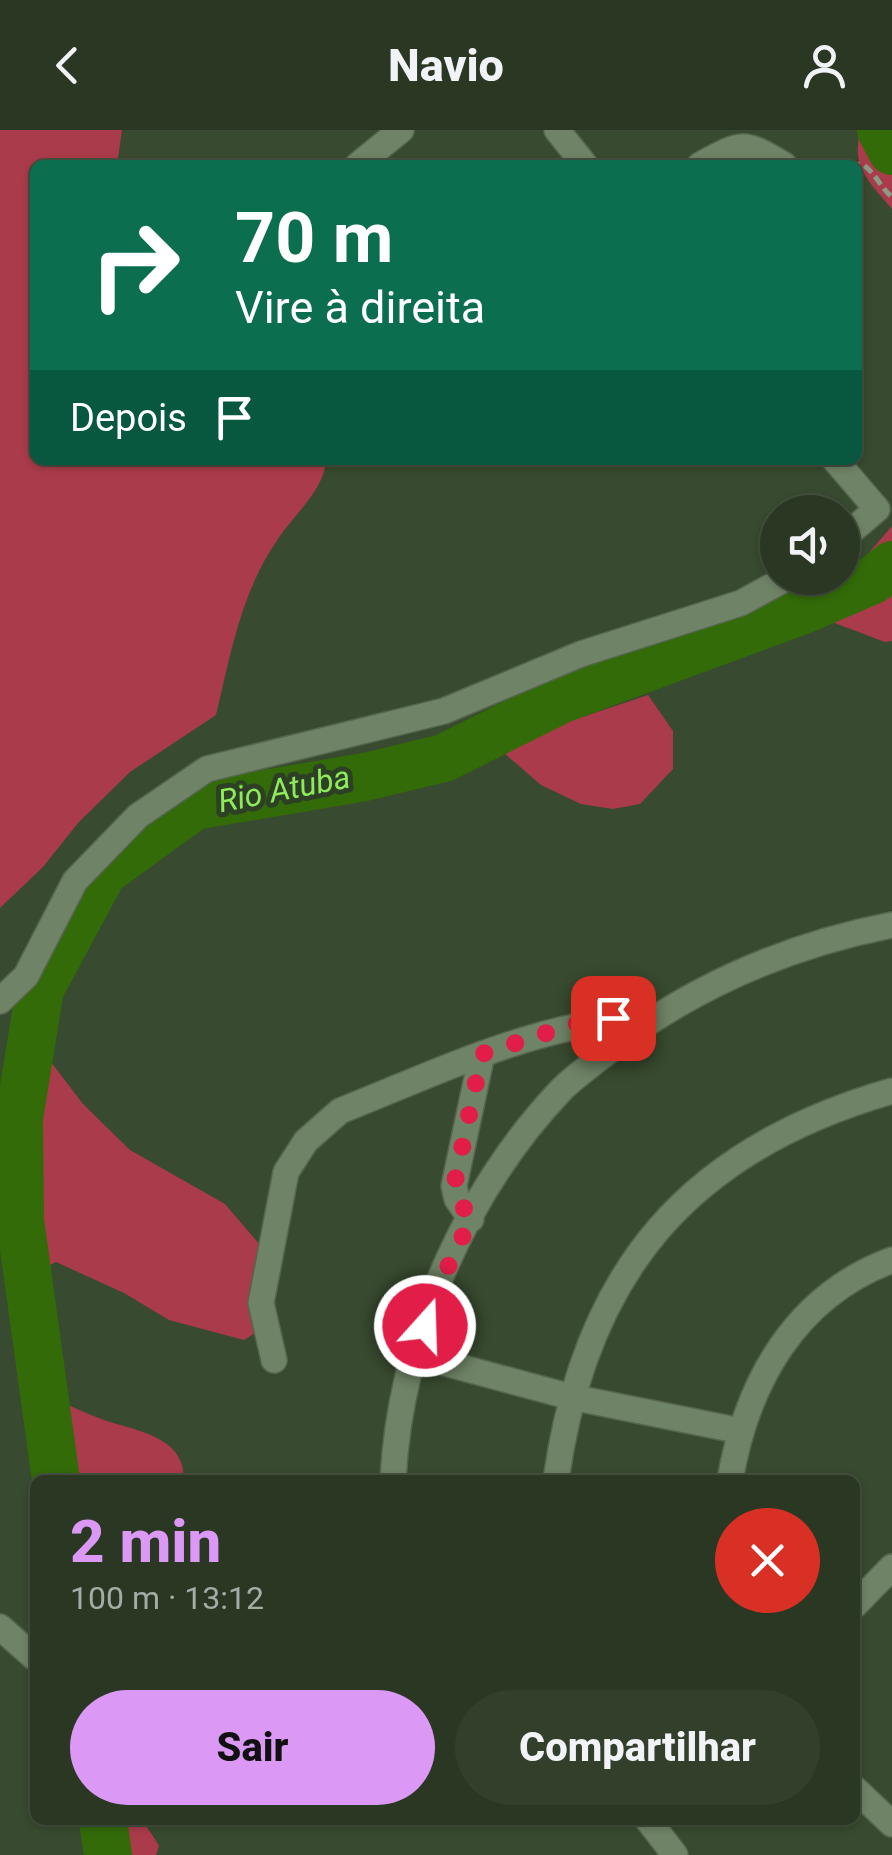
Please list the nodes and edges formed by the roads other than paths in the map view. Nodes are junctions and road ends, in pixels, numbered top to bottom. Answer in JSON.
{"nodes":[{"id":1,"x":401,"y":130,"type":"edge"},
{"id":2,"x":557,"y":130,"type":"edge"},
{"id":3,"x":364,"y":160,"type":"edge"},
{"id":4,"x":580,"y":160,"type":"edge"},
{"id":5,"x":709,"y":160,"type":"edge"},
{"id":6,"x":776,"y":160,"type":"edge"},
{"id":7,"x":839,"y":465,"type":"edge"},
{"id":8,"x":860,"y":523,"type":"edge"},
{"id":9,"x":760,"y":592,"type":"edge"},
{"id":10,"x":892,"y":926,"type":"edge"},
{"id":11,"x":0,"y":1001,"type":"edge"},
{"id":12,"x":658,"y":1016,"type":"junction"},
{"id":13,"x":482,"y":1054,"type":"junction"},
{"id":14,"x":892,"y":1091,"type":"edge"},
{"id":15,"x":471,"y":1219,"type":"junction"},
{"id":16,"x":892,"y":1260,"type":"edge"},
{"id":17,"x":415,"y":1355,"type":"junction"},
{"id":18,"x":274,"y":1360,"type":"dead end"},
{"id":19,"x":572,"y":1397,"type":"junction"},
{"id":20,"x":741,"y":1431,"type":"junction"},
{"id":21,"x":394,"y":1475,"type":"edge"},
{"id":22,"x":557,"y":1475,"type":"edge"},
{"id":23,"x":731,"y":1475,"type":"edge"},
{"id":24,"x":892,"y":1567,"type":"edge"},
{"id":25,"x":860,"y":1599,"type":"edge"},
{"id":26,"x":0,"y":1627,"type":"edge"},
{"id":27,"x":30,"y":1654,"type":"edge"},
{"id":28,"x":860,"y":1794,"type":"edge"},
{"id":29,"x":892,"y":1824,"type":"edge"},
{"id":30,"x":652,"y":1825,"type":"edge"},
{"id":31,"x":675,"y":1855,"type":"edge"}],
"edges":[{"from":1,"to":3,"type":"street"},
{"from":2,"to":4,"type":"street"},
{"from":5,"to":6,"type":"street"},
{"from":7,"to":8,"type":"street"},
{"from":9,"to":11,"type":"street"},
{"from":10,"to":12,"type":"street"},
{"from":12,"to":13,"type":"street"},
{"from":12,"to":15,"type":"street"},
{"from":13,"to":15,"type":"street"},
{"from":13,"to":18,"type":"street"},
{"from":14,"to":19,"type":"street"},
{"from":15,"to":17,"type":"street"},
{"from":16,"to":20,"type":"street"},
{"from":17,"to":19,"type":"street"},
{"from":17,"to":21,"type":"street"},
{"from":19,"to":20,"type":"street"},
{"from":19,"to":22,"type":"street"},
{"from":20,"to":23,"type":"street"},
{"from":24,"to":25,"type":"street"},
{"from":26,"to":27,"type":"street"},
{"from":28,"to":29,"type":"street"},
{"from":30,"to":31,"type":"street"}]}
